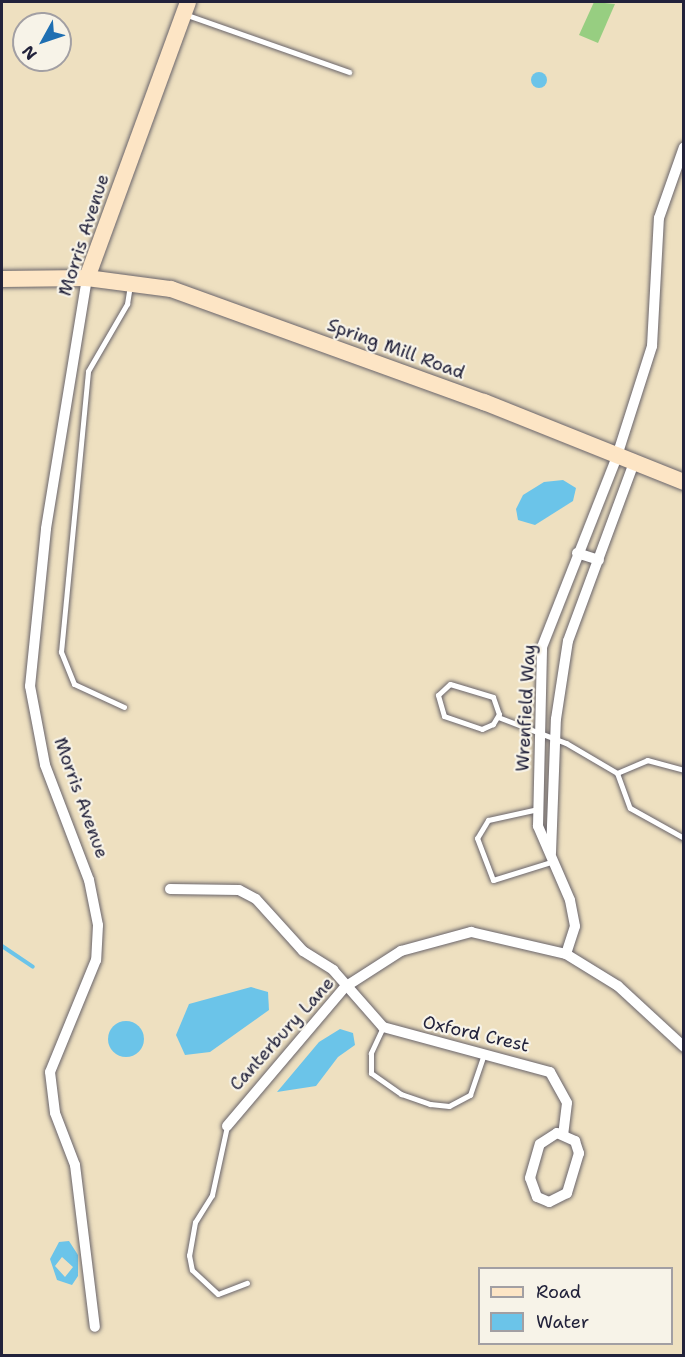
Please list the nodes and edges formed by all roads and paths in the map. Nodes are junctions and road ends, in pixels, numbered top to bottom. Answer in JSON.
{"nodes":[{"id":1,"x":186,"y":8,"type":"edge"},
{"id":2,"x":350,"y":72,"type":"dead end"},
{"id":3,"x":684,"y":147,"type":"edge"},
{"id":4,"x":87,"y":278,"type":"junction"},
{"id":5,"x":2,"y":279,"type":"edge"},
{"id":6,"x":131,"y":283,"type":"junction"},
{"id":7,"x":616,"y":459,"type":"junction"},
{"id":8,"x":633,"y":465,"type":"junction"},
{"id":9,"x":684,"y":482,"type":"edge"},
{"id":10,"x":597,"y":509,"type":"junction"},
{"id":11,"x":614,"y":515,"type":"junction"},
{"id":12,"x":577,"y":553,"type":"junction"},
{"id":13,"x":598,"y":560,"type":"junction"},
{"id":14,"x":124,"y":707,"type":"dead end"},
{"id":15,"x":498,"y":717,"type":"junction"},
{"id":16,"x":538,"y":732,"type":"junction"},
{"id":17,"x":555,"y":739,"type":"junction"},
{"id":18,"x":684,"y":770,"type":"edge"},
{"id":19,"x":617,"y":773,"type":"junction"},
{"id":20,"x":538,"y":809,"type":"junction"},
{"id":21,"x":684,"y":838,"type":"edge"},
{"id":22,"x":551,"y":862,"type":"junction"},
{"id":23,"x":170,"y":889,"type":"dead end"},
{"id":24,"x":566,"y":954,"type":"junction"},
{"id":25,"x":345,"y":987,"type":"junction"},
{"id":26,"x":383,"y":1028,"type":"junction"},
{"id":27,"x":684,"y":1047,"type":"edge"},
{"id":28,"x":483,"y":1057,"type":"junction"},
{"id":29,"x":227,"y":1126,"type":"joint"},
{"id":30,"x":563,"y":1134,"type":"junction"},
{"id":31,"x":247,"y":1283,"type":"dead end"},
{"id":32,"x":94,"y":1327,"type":"dead end"}],
"edges":[{"from":1,"to":2,"type":"lane"},
{"from":1,"to":4,"type":"main road","name":"Morris Avenue"},
{"from":3,"to":7,"type":"street","name":"Wrenfield Way"},
{"from":4,"to":5,"type":"main road","name":"Spring Mill Road"},
{"from":4,"to":6,"type":"main road","name":"Spring Mill Road"},
{"from":4,"to":32,"type":"street","name":"Morris Avenue"},
{"from":6,"to":7,"type":"main road","name":"Spring Mill Road"},
{"from":6,"to":14,"type":"lane"},
{"from":7,"to":8,"type":"main road","name":"Spring Mill Road"},
{"from":7,"to":10,"type":"street","name":"Wrenfield Way"},
{"from":8,"to":9,"type":"main road","name":"Spring Mill Road"},
{"from":8,"to":11,"type":"street","name":"Wrenfield Way"},
{"from":10,"to":11,"type":"street"},
{"from":10,"to":12,"type":"street","name":"Wrenfield Way"},
{"from":11,"to":13,"type":"street","name":"Wrenfield Way"},
{"from":12,"to":13,"type":"street"},
{"from":12,"to":16,"type":"street","name":"Wrenfield Way"},
{"from":13,"to":17,"type":"street","name":"Wrenfield Way"},
{"from":15,"to":15,"type":"lane"},
{"from":15,"to":16,"type":"lane"},
{"from":16,"to":17,"type":"lane"},
{"from":16,"to":20,"type":"street","name":"Wrenfield Way"},
{"from":17,"to":19,"type":"lane"},
{"from":17,"to":22,"type":"street","name":"Wrenfield Way"},
{"from":18,"to":19,"type":"lane"},
{"from":19,"to":21,"type":"lane"},
{"from":20,"to":22,"type":"street","name":"Wrenfield Way"},
{"from":20,"to":22,"type":"lane"},
{"from":22,"to":24,"type":"street","name":"Wrenfield Way"},
{"from":23,"to":25,"type":"street"},
{"from":24,"to":25,"type":"street","name":"Canterbury Lane"},
{"from":24,"to":27,"type":"street","name":"Canterbury Lane"},
{"from":25,"to":26,"type":"street"},
{"from":25,"to":29,"type":"street","name":"Canterbury Lane"},
{"from":26,"to":28,"type":"street","name":"Oxford Crest"},
{"from":26,"to":28,"type":"lane"},
{"from":28,"to":30,"type":"street","name":"Oxford Crest"},
{"from":29,"to":31,"type":"lane"},
{"from":30,"to":30,"type":"street"}]}
